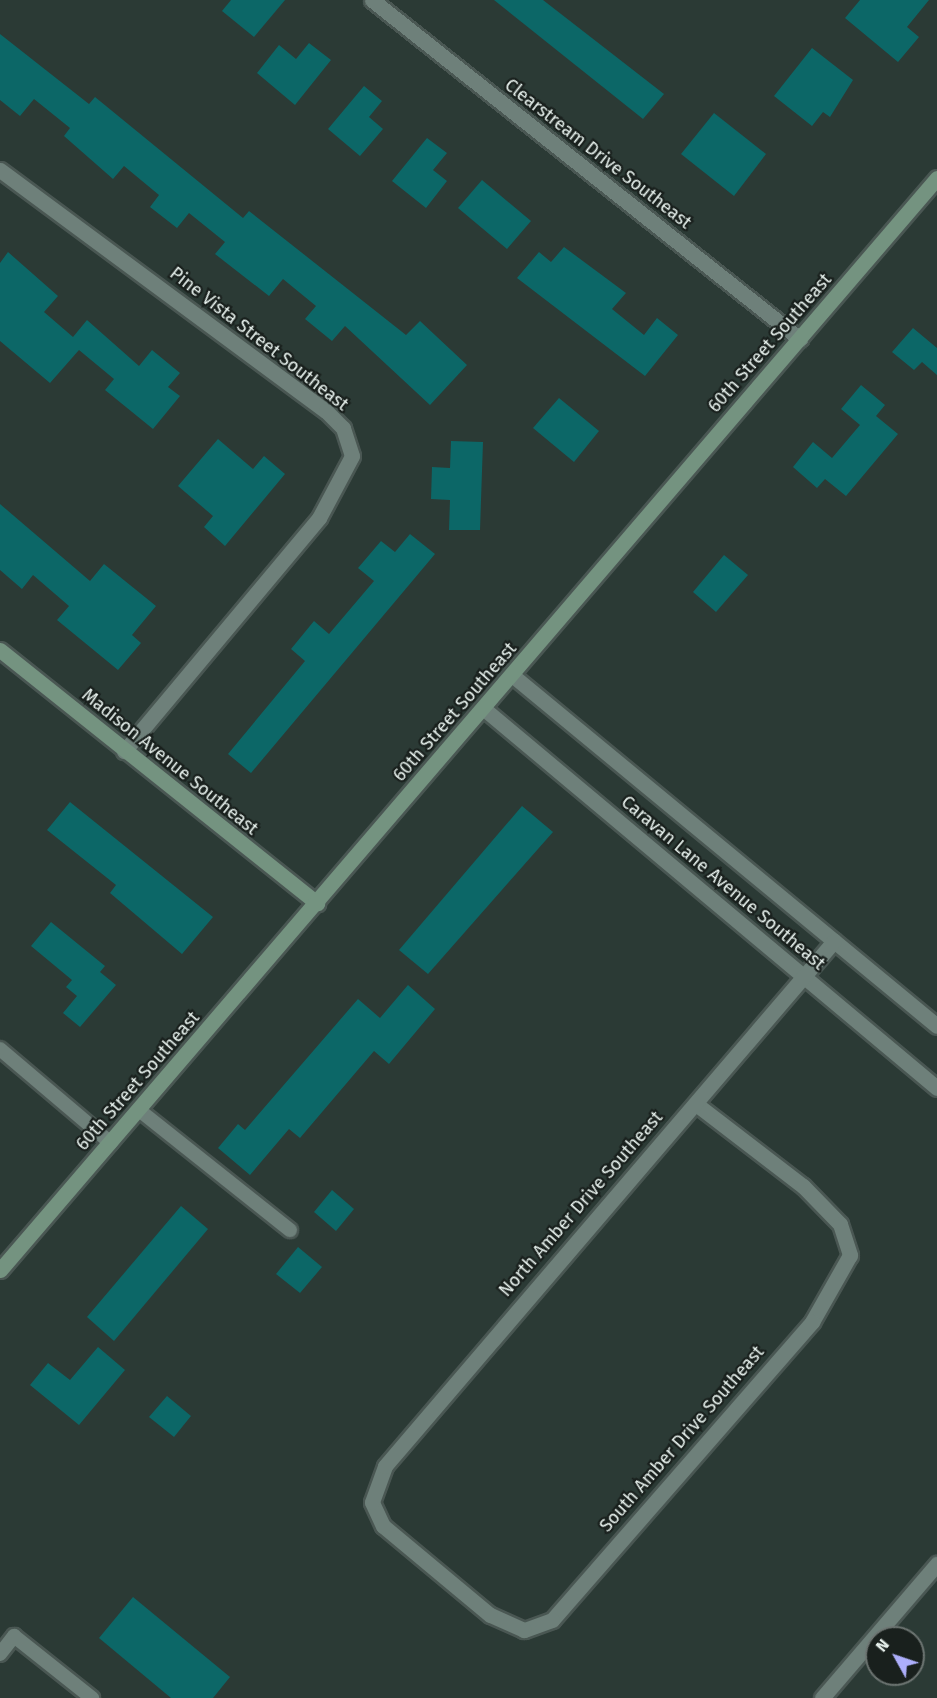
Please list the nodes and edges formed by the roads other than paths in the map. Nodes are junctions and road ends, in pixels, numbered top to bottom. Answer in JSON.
{"nodes":[{"id":1,"x":372,"y":0,"type":"edge"},
{"id":2,"x":0,"y":170,"type":"edge"},
{"id":3,"x":937,"y":178,"type":"edge"},
{"id":4,"x":800,"y":339,"type":"junction"},
{"id":5,"x":0,"y":650,"type":"edge"},
{"id":6,"x":512,"y":675,"type":"junction"},
{"id":7,"x":483,"y":708,"type":"junction"},
{"id":8,"x":124,"y":751,"type":"junction"},
{"id":9,"x":316,"y":903,"type":"junction"},
{"id":10,"x":834,"y":941,"type":"junction"},
{"id":11,"x":804,"y":976,"type":"junction"},
{"id":12,"x":937,"y":1026,"type":"edge"},
{"id":13,"x":0,"y":1049,"type":"edge"},
{"id":14,"x":937,"y":1088,"type":"edge"},
{"id":15,"x":696,"y":1104,"type":"junction"},
{"id":16,"x":139,"y":1110,"type":"junction"},
{"id":17,"x":111,"y":1143,"type":"junction"},
{"id":18,"x":290,"y":1230,"type":"dead end"},
{"id":19,"x":0,"y":1270,"type":"edge"},
{"id":20,"x":937,"y":1564,"type":"edge"},
{"id":21,"x":524,"y":1630,"type":"joint"},
{"id":22,"x":0,"y":1654,"type":"edge"},
{"id":23,"x":92,"y":1698,"type":"edge"},
{"id":24,"x":822,"y":1698,"type":"edge"}],
"edges":[{"from":1,"to":4,"type":"street","name":"Clearstream Drive Southeast"},
{"from":2,"to":8,"type":"street","name":"Pine Vista Street Southeast"},
{"from":3,"to":4,"type":"main road","name":"60th Street Southeast"},
{"from":4,"to":6,"type":"main road","name":"60th Street Southeast"},
{"from":5,"to":8,"type":"main road","name":"Madison Avenue Southeast"},
{"from":6,"to":7,"type":"main road","name":"60th Street Southeast"},
{"from":6,"to":10,"type":"street","name":"Caravan Lane Avenue Southeast"},
{"from":7,"to":9,"type":"main road","name":"60th Street Southeast"},
{"from":7,"to":11,"type":"street","name":"Caravan Lane Avenue Southeast"},
{"from":8,"to":9,"type":"main road","name":"Madison Avenue Southeast"},
{"from":9,"to":16,"type":"main road","name":"60th Street Southeast"},
{"from":10,"to":11,"type":"street","name":"North Amber Drive Southeast"},
{"from":10,"to":12,"type":"street","name":"Caravan Lane Avenue Southeast"},
{"from":11,"to":14,"type":"street","name":"Caravan Lane Avenue Southeast"},
{"from":11,"to":15,"type":"street","name":"North Amber Drive Southeast"},
{"from":13,"to":17,"type":"lane"},
{"from":15,"to":21,"type":"street","name":"North Amber Drive Southeast"},
{"from":15,"to":21,"type":"street","name":"South Amber Drive Southeast"},
{"from":16,"to":17,"type":"main road","name":"60th Street Southeast"},
{"from":16,"to":18,"type":"lane"},
{"from":17,"to":19,"type":"main road","name":"60th Street Southeast"},
{"from":20,"to":24,"type":"street"},
{"from":22,"to":23,"type":"lane"}]}
